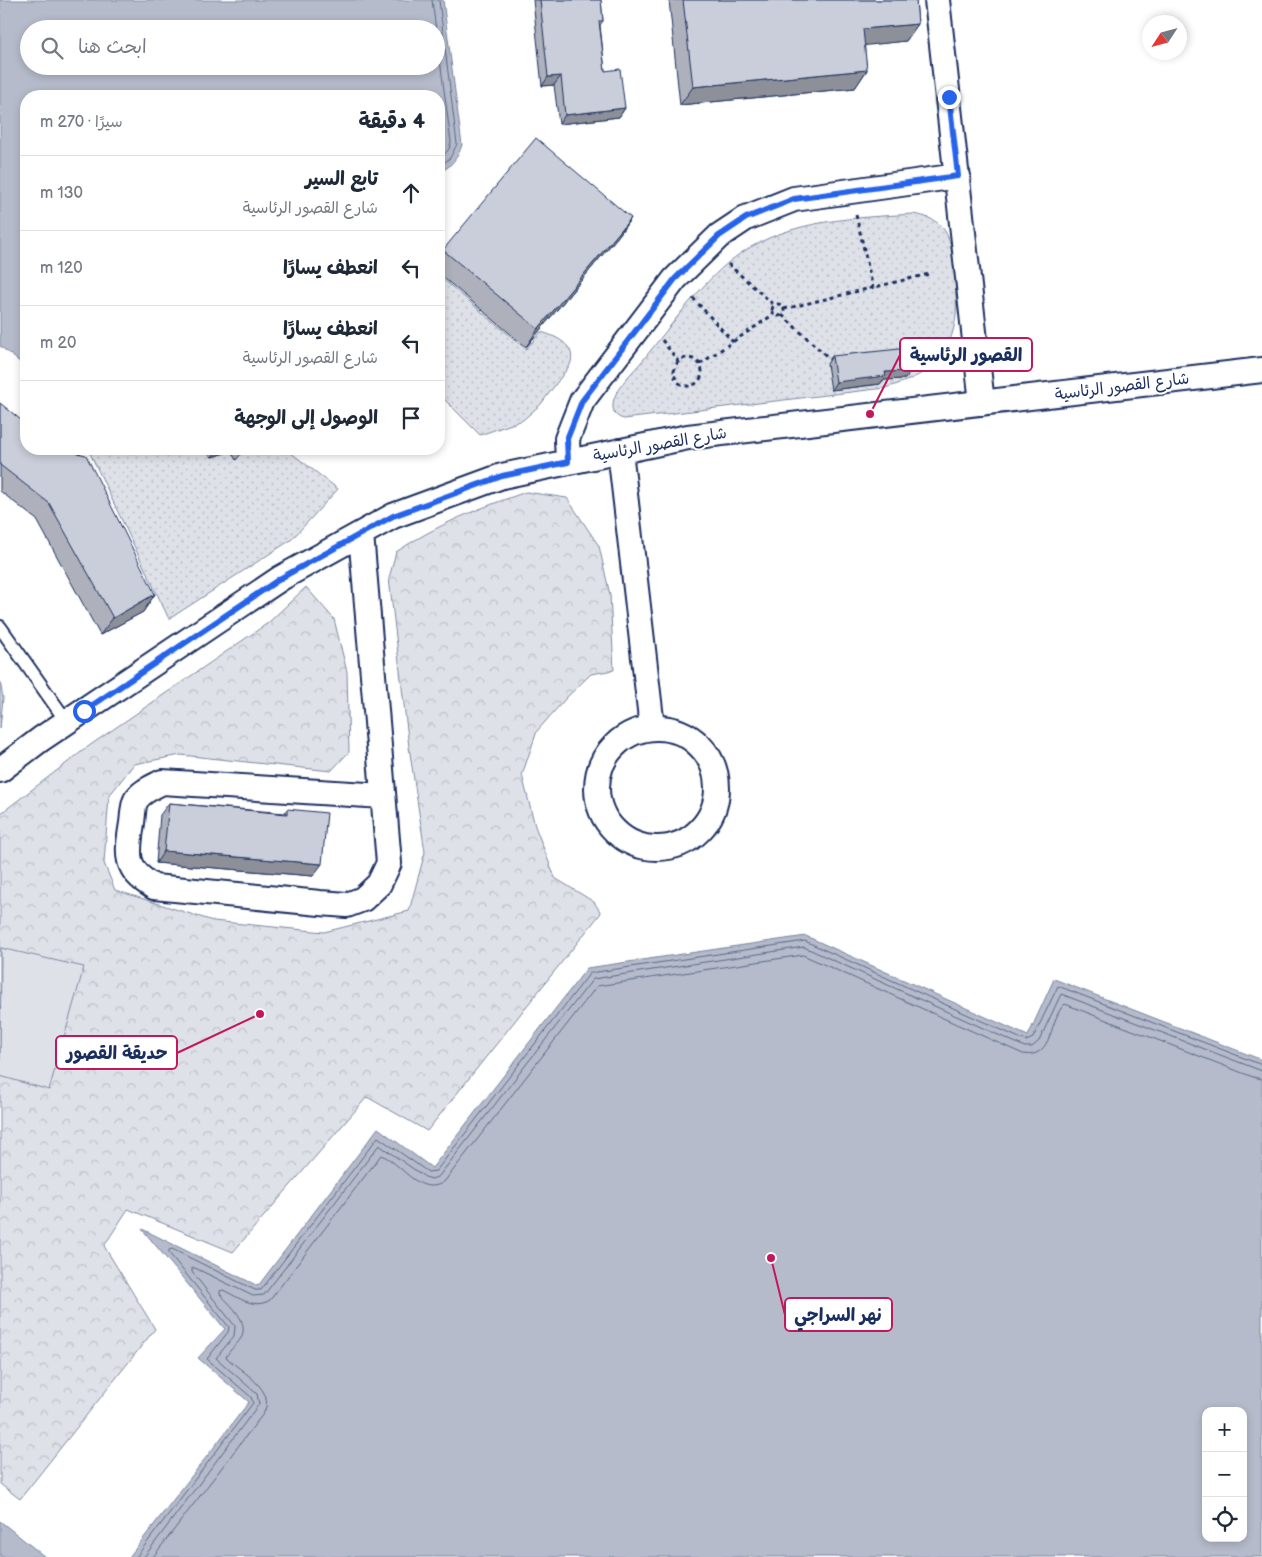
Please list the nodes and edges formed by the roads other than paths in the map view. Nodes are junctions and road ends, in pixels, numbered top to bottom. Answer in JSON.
{"nodes":[{"id":1,"x":938,"y":0,"type":"edge"},
{"id":2,"x":958,"y":176,"type":"junction"},
{"id":3,"x":1262,"y":370,"type":"edge"},
{"id":4,"x":982,"y":403,"type":"junction"},
{"id":5,"x":620,"y":450,"type":"junction"},
{"id":6,"x":568,"y":462,"type":"junction"},
{"id":7,"x":361,"y":534,"type":"junction"},
{"id":8,"x":0,"y":626,"type":"edge"},
{"id":9,"x":68,"y":722,"type":"junction"},
{"id":10,"x":652,"y":727,"type":"junction"},
{"id":11,"x":0,"y":770,"type":"edge"},
{"id":12,"x":384,"y":796,"type":"junction"}],
"edges":[{"from":1,"to":2,"type":"street"},
{"from":2,"to":4,"type":"street"},
{"from":2,"to":6,"type":"street"},
{"from":3,"to":4,"type":"street","name":"شارع القصور الرئاسية"},
{"from":4,"to":5,"type":"street","name":"شارع القصور الرئاسية"},
{"from":5,"to":6,"type":"street","name":"شارع القصور الرئاسية"},
{"from":5,"to":10,"type":"street"},
{"from":6,"to":7,"type":"street","name":"شارع القصور الرئاسية"},
{"from":7,"to":9,"type":"street","name":"شارع القصور الرئاسية"},
{"from":7,"to":12,"type":"street"},
{"from":8,"to":9,"type":"lane"},
{"from":9,"to":11,"type":"street","name":"شارع القصور الرئاسية"},
{"from":10,"to":10,"type":"street"},
{"from":12,"to":12,"type":"street"}]}
